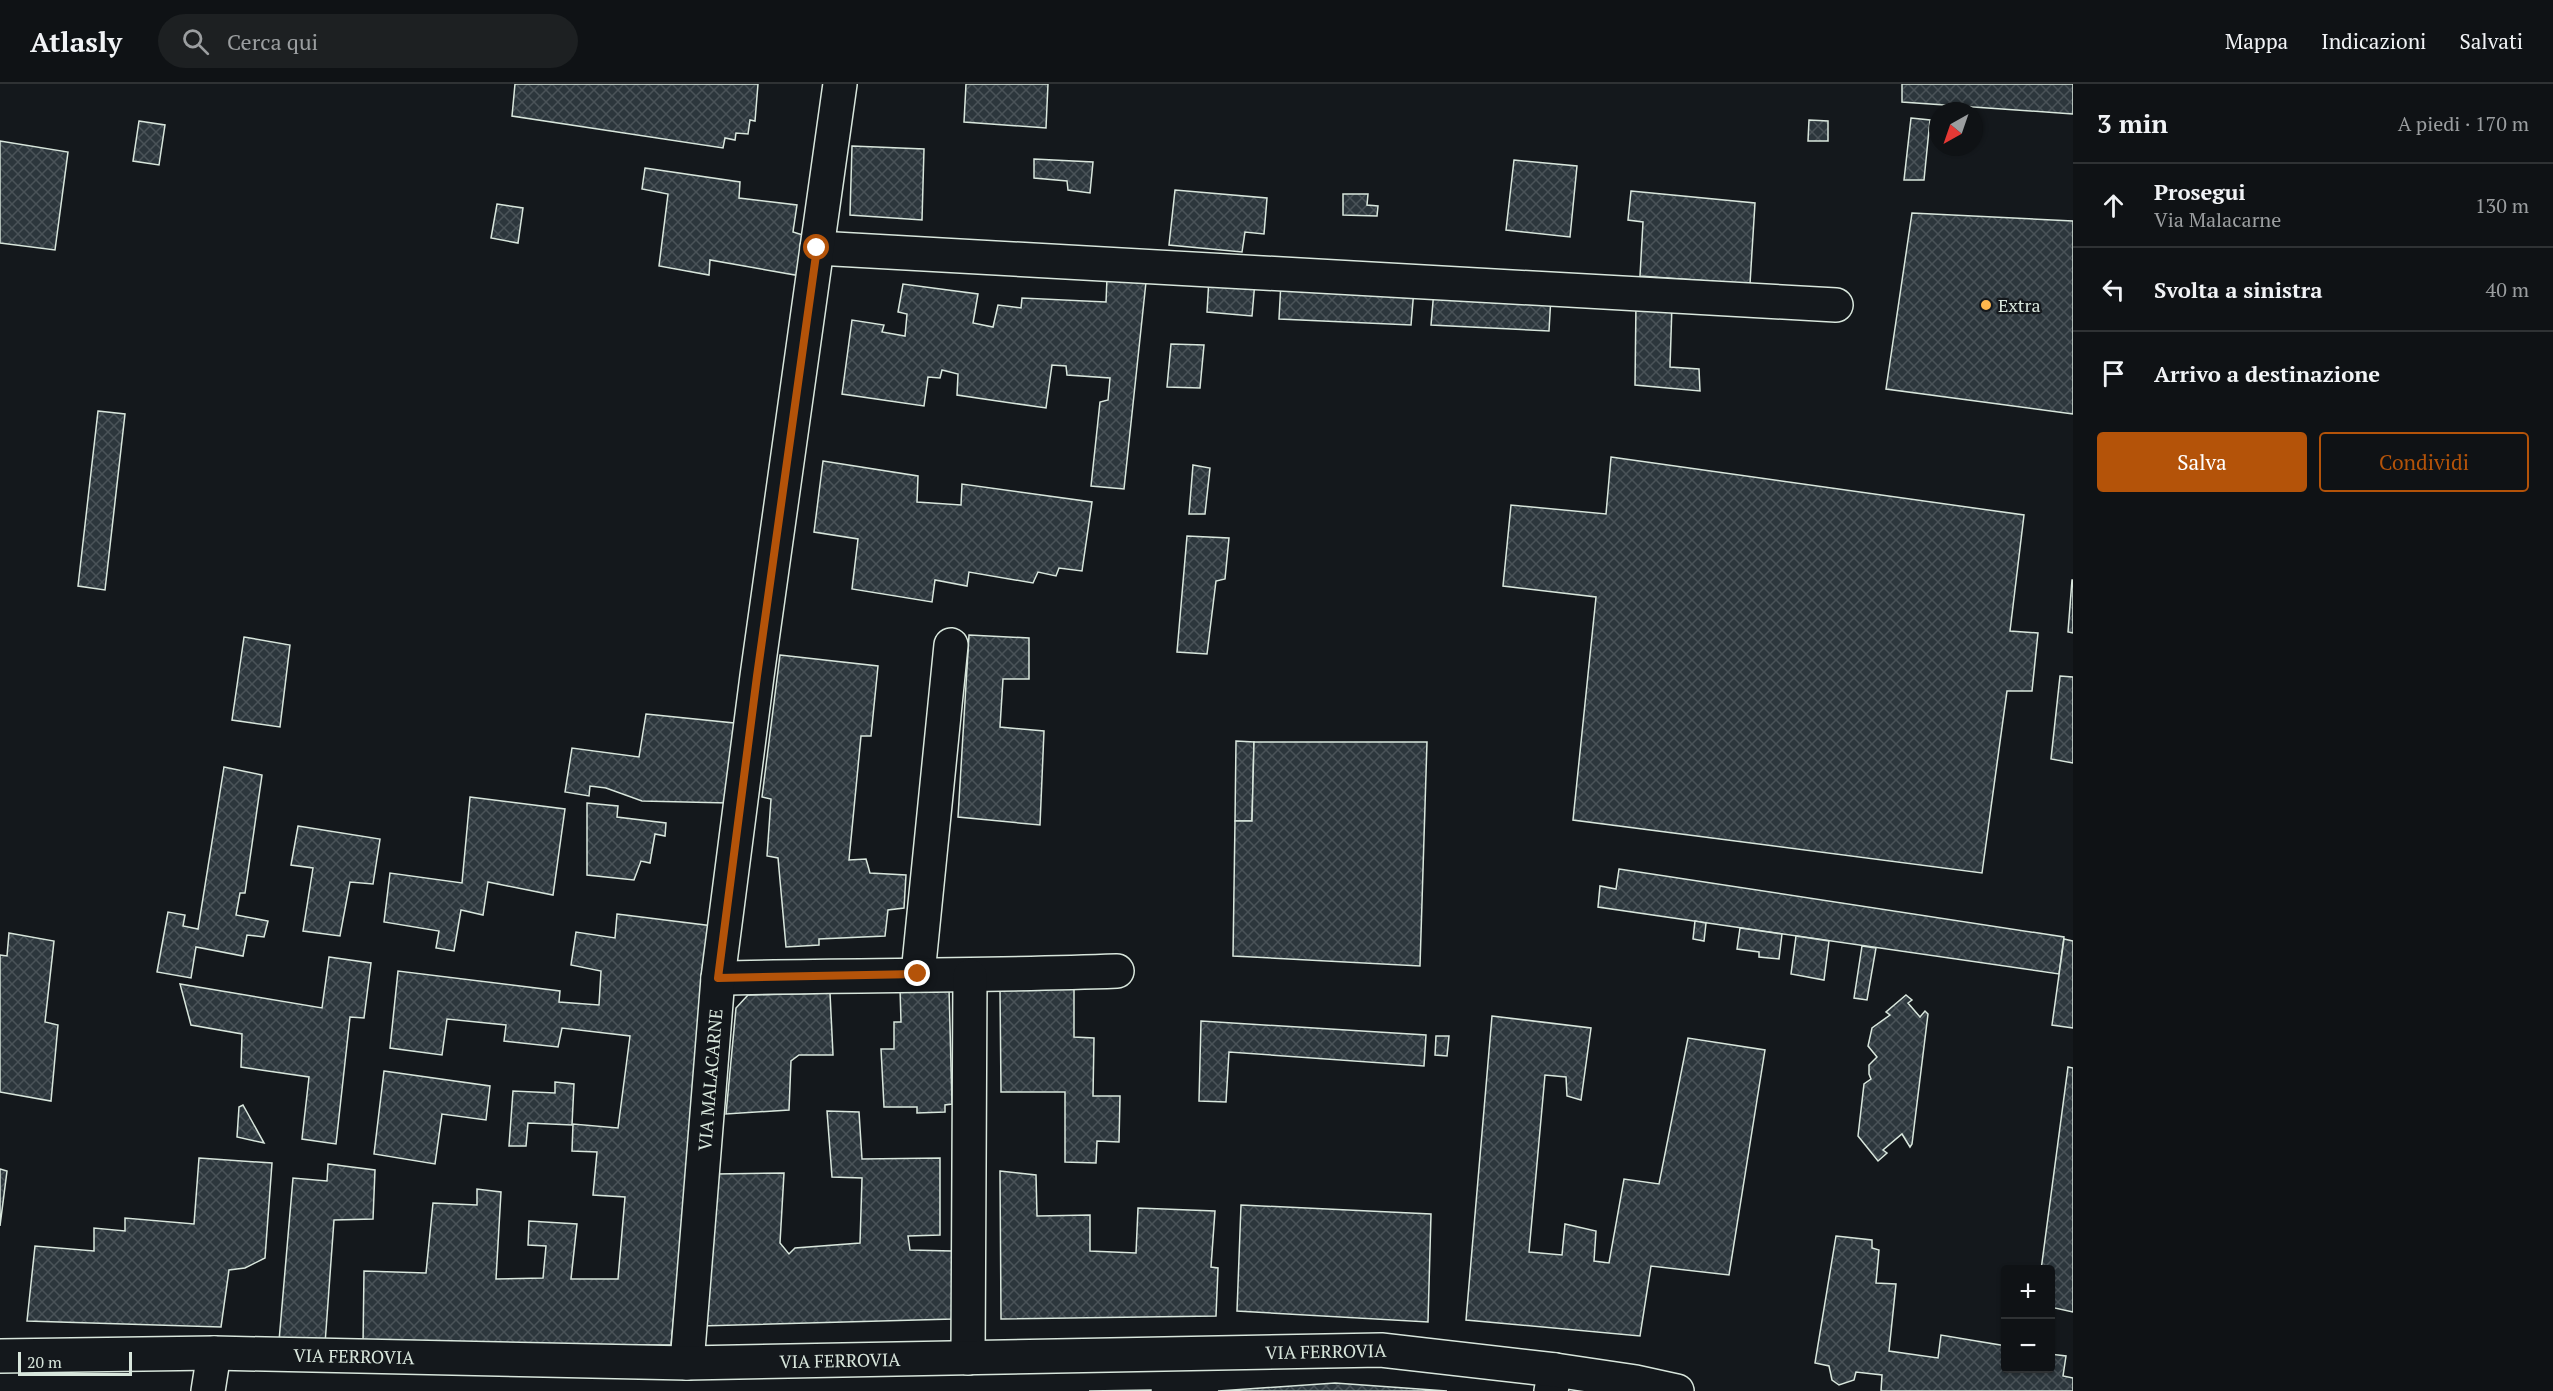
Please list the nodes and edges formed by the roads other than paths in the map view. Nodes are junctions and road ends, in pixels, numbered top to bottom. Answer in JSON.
{"nodes":[{"id":1,"x":840,"y":84,"type":"edge"},
{"id":2,"x":817,"y":248,"type":"junction"},
{"id":3,"x":1836,"y":305,"type":"dead end"},
{"id":4,"x":951,"y":645,"type":"dead end"},
{"id":5,"x":1117,"y":971,"type":"dead end"},
{"id":6,"x":918,"y":974,"type":"junction"},
{"id":7,"x":970,"y":976,"type":"junction"},
{"id":8,"x":718,"y":978,"type":"junction"},
{"id":9,"x":214,"y":1353,"type":"junction"},
{"id":10,"x":0,"y":1356,"type":"edge"},
{"id":11,"x":968,"y":1358,"type":"junction"},
{"id":12,"x":687,"y":1363,"type":"junction"},
{"id":13,"x":1553,"y":1381,"type":"edge"},
{"id":14,"x":208,"y":1391,"type":"edge"},
{"id":15,"x":1677,"y":1391,"type":"edge"}],
"edges":[{"from":1,"to":2,"type":"street","name":"VIA MALACARNE"},
{"from":2,"to":3,"type":"street"},
{"from":2,"to":8,"type":"street","name":"VIA MALACARNE"},
{"from":4,"to":6,"type":"street"},
{"from":5,"to":7,"type":"street"},
{"from":6,"to":7,"type":"street"},
{"from":6,"to":8,"type":"street"},
{"from":7,"to":11,"type":"street"},
{"from":8,"to":12,"type":"street","name":"VIA MALACARNE"},
{"from":9,"to":10,"type":"street","name":"VIA FERROVIA"},
{"from":9,"to":12,"type":"street","name":"VIA FERROVIA"},
{"from":9,"to":14,"type":"street"},
{"from":11,"to":12,"type":"street","name":"VIA FERROVIA"},
{"from":11,"to":13,"type":"street","name":"VIA FERROVIA"},
{"from":13,"to":15,"type":"street","name":"VIA FERROVIA"}]}
